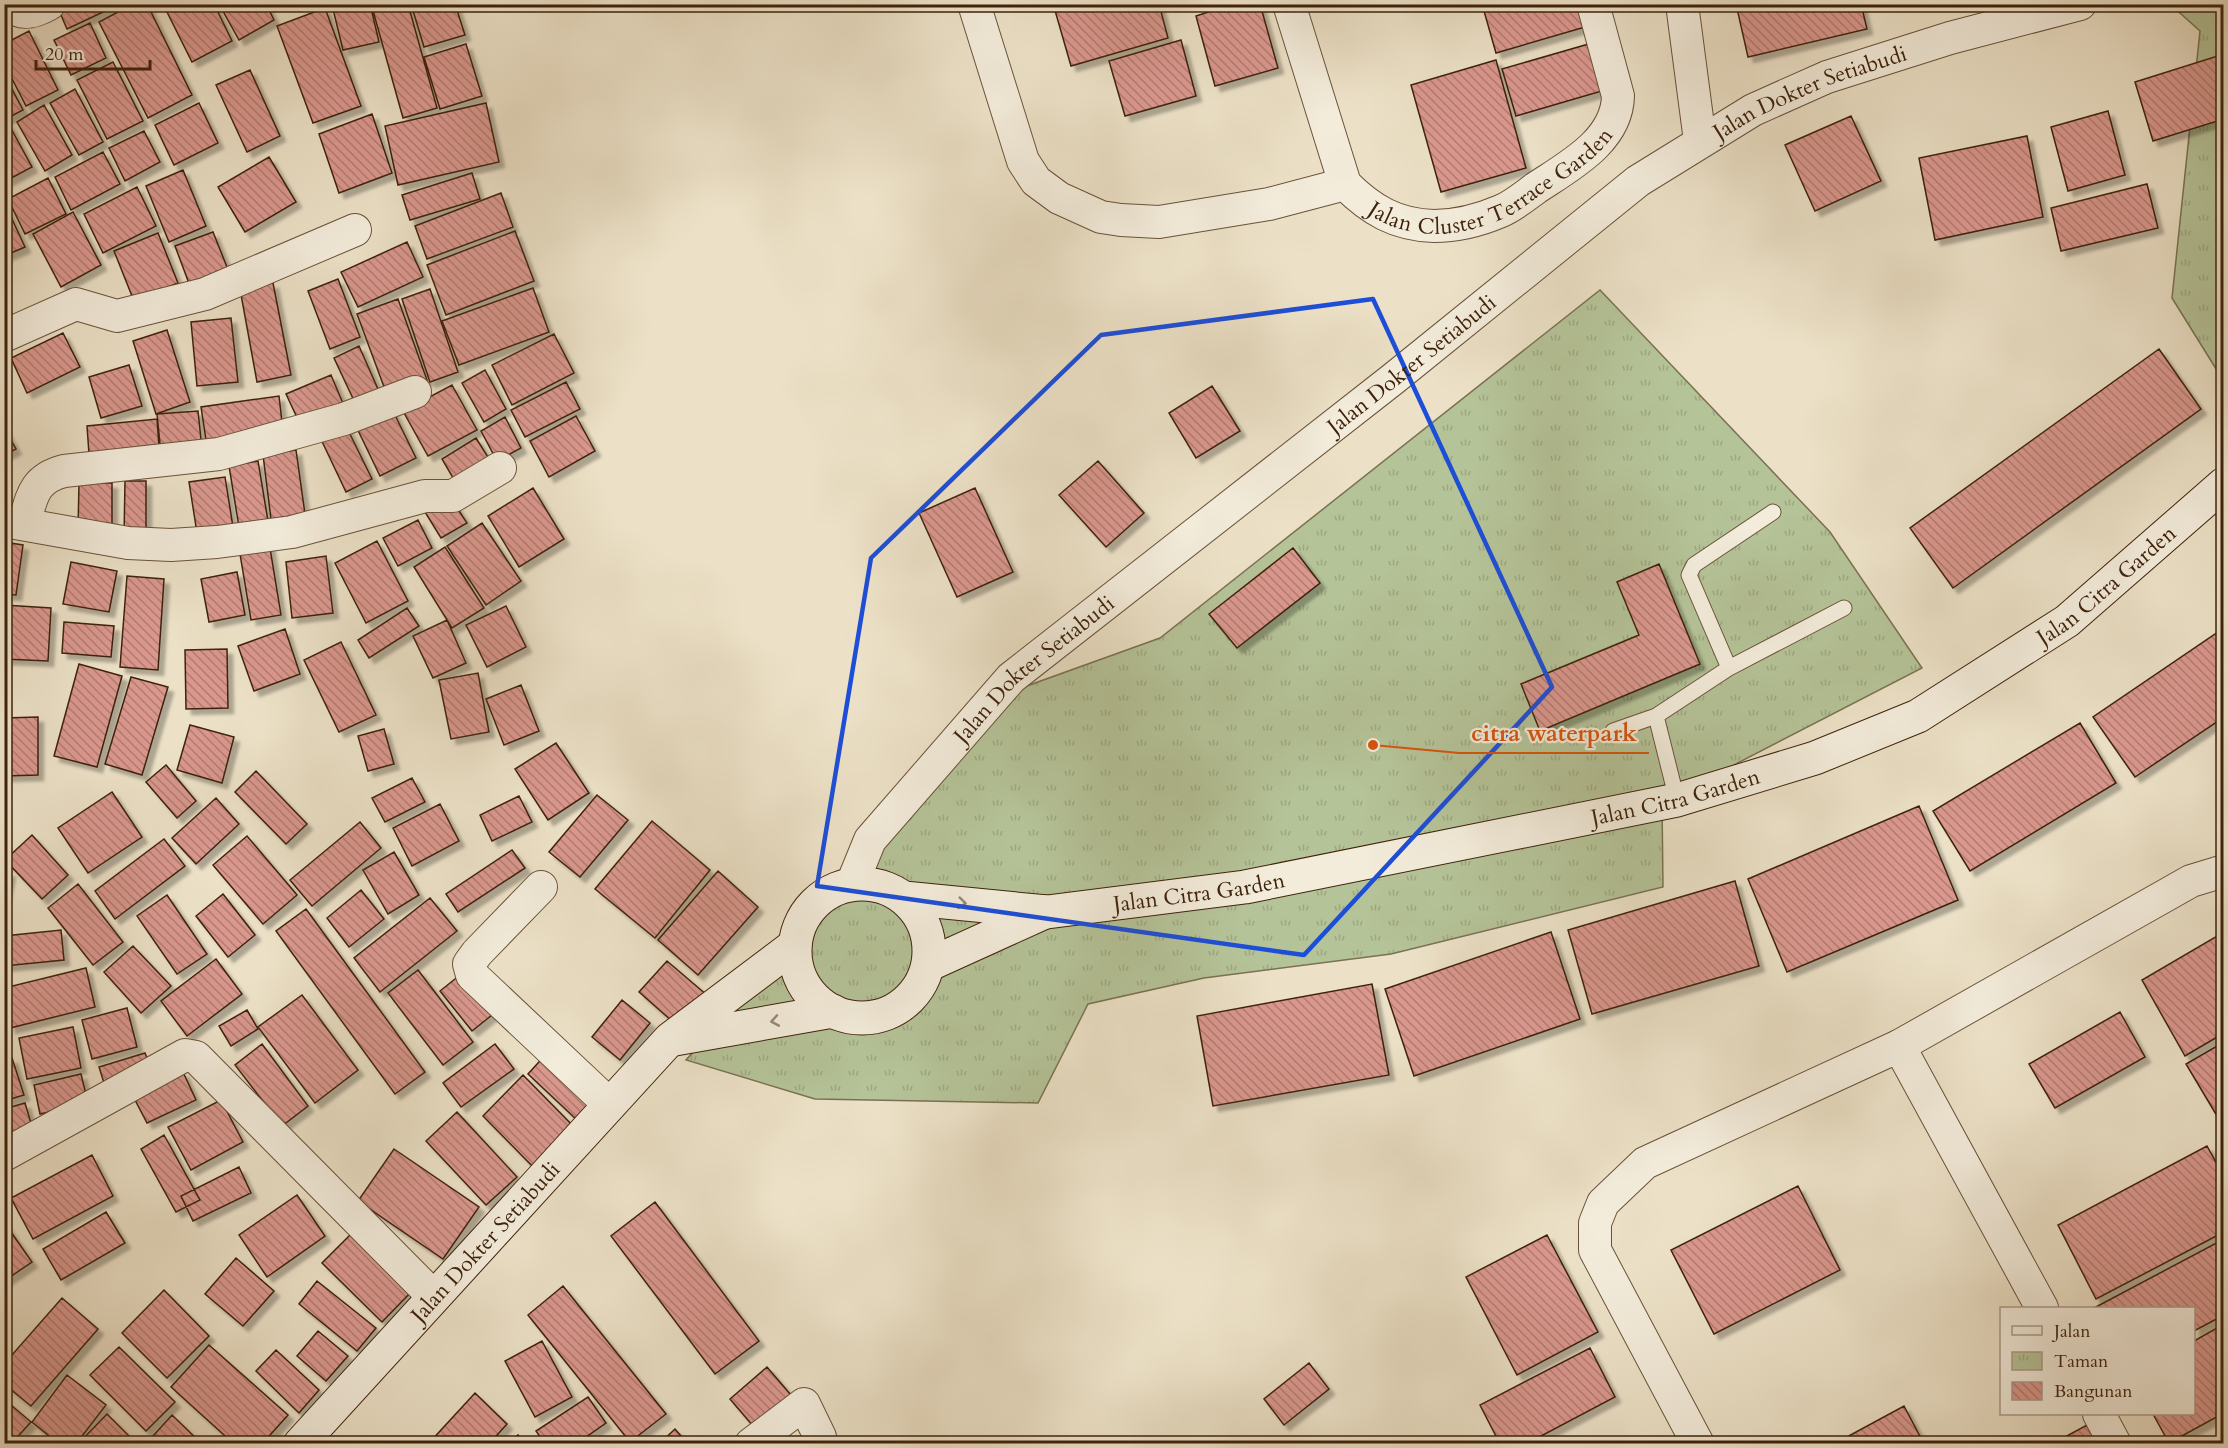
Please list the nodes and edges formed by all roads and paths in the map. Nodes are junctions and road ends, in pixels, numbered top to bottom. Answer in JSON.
{"nodes":[{"id":1,"x":9,"y":4,"type":"edge"},
{"id":2,"x":49,"y":4,"type":"edge"},
{"id":3,"x":974,"y":4,"type":"edge"},
{"id":4,"x":1289,"y":4,"type":"edge"},
{"id":5,"x":1593,"y":4,"type":"edge"},
{"id":6,"x":1682,"y":4,"type":"edge"},
{"id":7,"x":2080,"y":4,"type":"edge"},
{"id":8,"x":1700,"y":141,"type":"junction"},
{"id":9,"x":1345,"y":184,"type":"junction"},
{"id":10,"x":355,"y":230,"type":"dead end"},
{"id":11,"x":4,"y":336,"type":"edge"},
{"id":12,"x":415,"y":393,"type":"dead end"},
{"id":13,"x":500,"y":468,"type":"dead end"},
{"id":14,"x":2223,"y":484,"type":"edge"},
{"id":15,"x":1773,"y":512,"type":"dead end"},
{"id":16,"x":14,"y":522,"type":"edge"},
{"id":17,"x":1844,"y":608,"type":"dead end"},
{"id":18,"x":1729,"y":668,"type":"junction"},
{"id":19,"x":1656,"y":716,"type":"junction"},
{"id":20,"x":1613,"y":731,"type":"dead end"},
{"id":21,"x":1677,"y":800,"type":"junction"},
{"id":22,"x":2223,"y":871,"type":"edge"},
{"id":23,"x":852,"y":884,"type":"junction"},
{"id":24,"x":541,"y":887,"type":"dead end"},
{"id":25,"x":904,"y":898,"type":"junction"},
{"id":26,"x":1047,"y":912,"type":"junction"},
{"id":27,"x":795,"y":945,"type":"junction"},
{"id":28,"x":928,"y":965,"type":"junction"},
{"id":29,"x":833,"y":1011,"type":"junction"},
{"id":30,"x":670,"y":1040,"type":"junction"},
{"id":31,"x":1899,"y":1046,"type":"junction"},
{"id":32,"x":610,"y":1105,"type":"junction"},
{"id":33,"x":4,"y":1155,"type":"edge"},
{"id":34,"x":434,"y":1298,"type":"junction"},
{"id":35,"x":2041,"y":1307,"type":"edge"},
{"id":36,"x":2100,"y":1415,"type":"edge"},
{"id":37,"x":820,"y":1437,"type":"dead end"},
{"id":38,"x":300,"y":1443,"type":"edge"},
{"id":39,"x":751,"y":1443,"type":"edge"},
{"id":40,"x":1698,"y":1443,"type":"edge"},
{"id":41,"x":2115,"y":1443,"type":"edge"}],
"edges":[{"from":1,"to":2,"type":"street"},
{"from":3,"to":9,"type":"street"},
{"from":4,"to":9,"type":"street"},
{"from":5,"to":9,"type":"street","name":"Jalan Cluster Terrace Garden"},
{"from":6,"to":8,"type":"street"},
{"from":7,"to":8,"type":"street","name":"Jalan Dokter Setiabudi"},
{"from":8,"to":23,"type":"street","name":"Jalan Dokter Setiabudi"},
{"from":10,"to":11,"type":"street"},
{"from":12,"to":16,"type":"street"},
{"from":13,"to":16,"type":"street"},
{"from":14,"to":21,"type":"street","name":"Jalan Citra Garden"},
{"from":15,"to":18,"type":"lane"},
{"from":17,"to":18,"type":"lane"},
{"from":18,"to":19,"type":"lane"},
{"from":19,"to":20,"type":"lane"},
{"from":19,"to":21,"type":"lane"},
{"from":21,"to":26,"type":"street","name":"Jalan Citra Garden"},
{"from":22,"to":31,"type":"street"},
{"from":23,"to":25,"type":"street"},
{"from":23,"to":27,"type":"street"},
{"from":24,"to":32,"type":"street"},
{"from":25,"to":26,"type":"street","name":"Jalan Citra Garden","one_way":true},
{"from":25,"to":28,"type":"street"},
{"from":26,"to":28,"type":"street","name":"Jalan Citra Garden"},
{"from":27,"to":29,"type":"street"},
{"from":27,"to":30,"type":"street","name":"Jalan Dokter Setiabudi"},
{"from":28,"to":29,"type":"street"},
{"from":29,"to":30,"type":"street","one_way":true},
{"from":30,"to":32,"type":"street","name":"Jalan Dokter Setiabudi"},
{"from":31,"to":35,"type":"street"},
{"from":31,"to":40,"type":"street"},
{"from":32,"to":34,"type":"street","name":"Jalan Dokter Setiabudi"},
{"from":33,"to":34,"type":"street"},
{"from":34,"to":38,"type":"street","name":"Jalan Dokter Setiabudi"},
{"from":36,"to":41,"type":"street"},
{"from":37,"to":39,"type":"street"}]}
